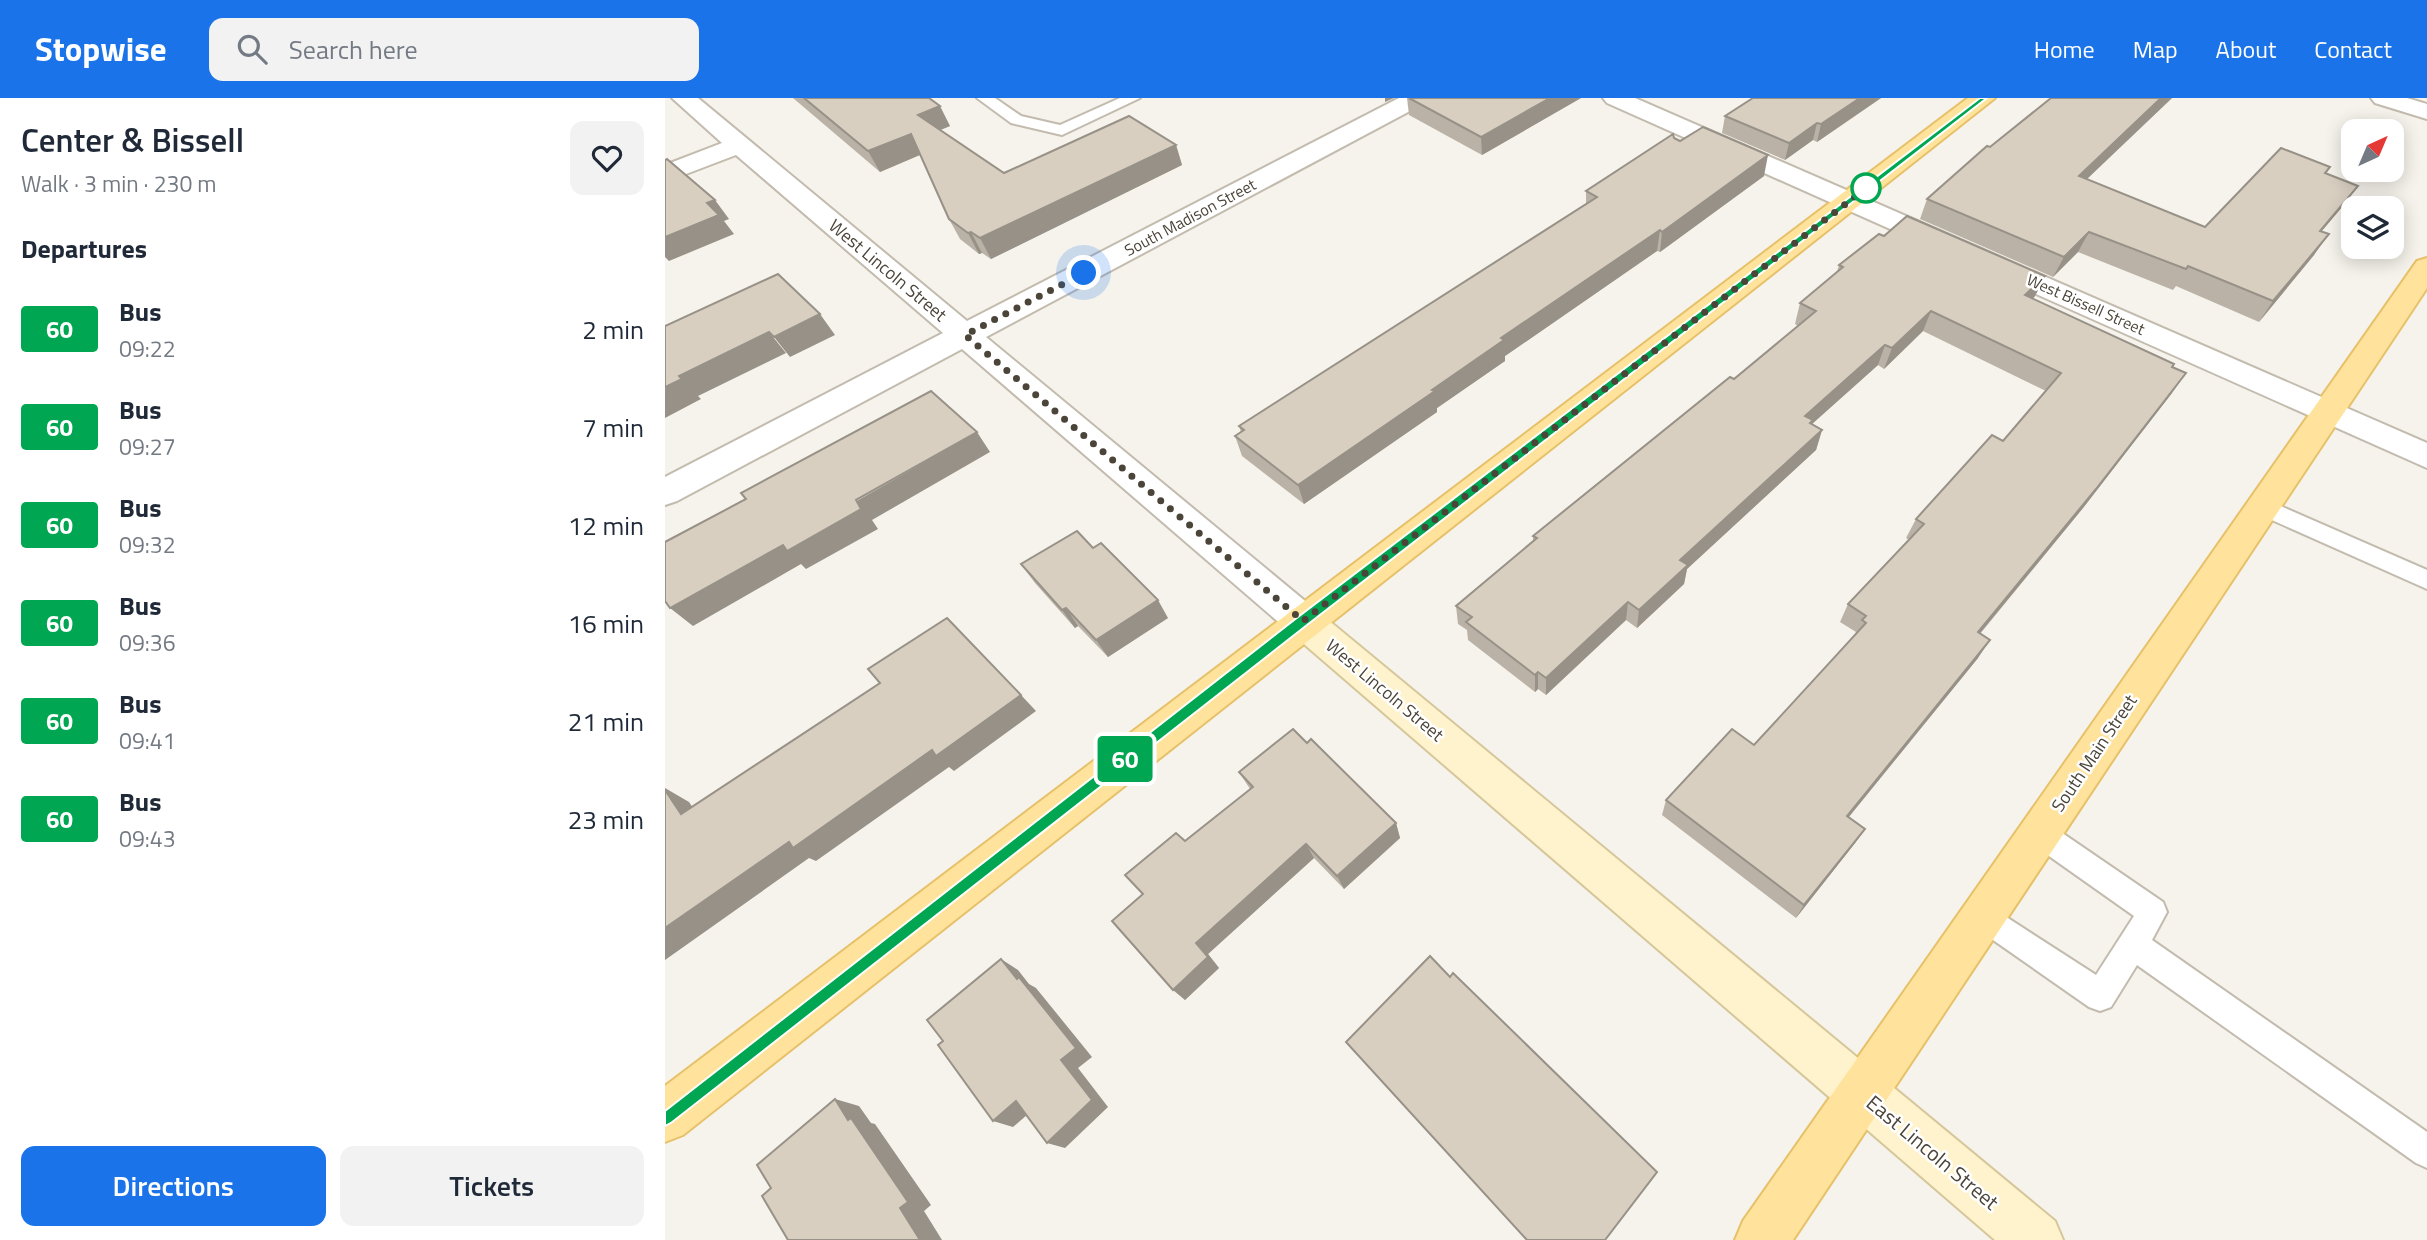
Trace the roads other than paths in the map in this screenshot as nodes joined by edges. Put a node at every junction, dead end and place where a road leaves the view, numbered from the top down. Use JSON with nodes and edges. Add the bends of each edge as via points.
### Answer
{"nodes":[{"id":1,"x":684,"y":98,"type":"edge"},
{"id":2,"x":985,"y":98,"type":"edge"},
{"id":3,"x":1132,"y":98,"type":"edge"},
{"id":4,"x":1417,"y":98,"type":"edge"},
{"id":5,"x":1615,"y":98,"type":"edge"},
{"id":6,"x":1983,"y":98,"type":"edge"},
{"id":7,"x":2383,"y":98,"type":"edge"},
{"id":8,"x":2427,"y":112,"type":"edge"},
{"id":9,"x":739,"y":145,"type":"junction"},
{"id":10,"x":665,"y":174,"type":"edge"},
{"id":11,"x":1850,"y":201,"type":"junction"},
{"id":12,"x":2427,"y":267,"type":"edge"},
{"id":13,"x":965,"y":335,"type":"junction"},
{"id":14,"x":2327,"y":410,"type":"junction"},
{"id":15,"x":2427,"y":456,"type":"edge"},
{"id":16,"x":665,"y":492,"type":"edge"},
{"id":17,"x":2262,"y":506,"type":"junction"},
{"id":18,"x":2427,"y":580,"type":"edge"},
{"id":19,"x":1303,"y":621,"type":"junction"},
{"id":20,"x":2039,"y":834,"type":"junction"},
{"id":21,"x":1983,"y":916,"type":"junction"},
{"id":22,"x":2132,"y":944,"type":"junction"},
{"id":23,"x":1862,"y":1092,"type":"junction"},
{"id":24,"x":665,"y":1117,"type":"edge"},
{"id":25,"x":2427,"y":1152,"type":"edge"},
{"id":26,"x":1762,"y":1240,"type":"edge"},
{"id":27,"x":2036,"y":1240,"type":"edge"}],
"edges":[{"from":1,"to":9,"type":"street","name":"West Lincoln Street"},
{"from":2,"to":3,"type":"lane","via":[[1016,121],[1062,130]]},
{"from":4,"to":13,"type":"street","name":"South Madison Street"},
{"from":5,"to":11,"type":"street","name":"West Bissell Street"},
{"from":6,"to":11,"type":"main road"},
{"from":7,"to":8,"type":"street"},
{"from":9,"to":10,"type":"street"},
{"from":9,"to":13,"type":"street","name":"West Lincoln Street"},
{"from":11,"to":14,"type":"street","name":"West Bissell Street"},
{"from":11,"to":19,"type":"main road"},
{"from":12,"to":14,"type":"main road","name":"South Main Street"},
{"from":13,"to":16,"type":"street","name":"South Madison Street"},
{"from":13,"to":19,"type":"street","name":"West Lincoln Street"},
{"from":14,"to":15,"type":"street","name":"West Bissell Street"},
{"from":14,"to":17,"type":"main road","name":"South Main Street"},
{"from":17,"to":18,"type":"lane"},
{"from":17,"to":20,"type":"main road","name":"South Main Street"},
{"from":19,"to":23,"type":"main road","name":"West Lincoln Street"},
{"from":19,"to":24,"type":"main road"},
{"from":20,"to":21,"type":"main road","name":"South Main Street"},
{"from":20,"to":22,"type":"lane","via":[[2153,912]]},
{"from":21,"to":22,"type":"lane","via":[[2100,996]]},
{"from":21,"to":23,"type":"main road","name":"South Main Street"},
{"from":22,"to":25,"type":"lane"},
{"from":23,"to":26,"type":"main road","name":"South Main Street"},
{"from":23,"to":27,"type":"main road","name":"East Lincoln Street"}]}
